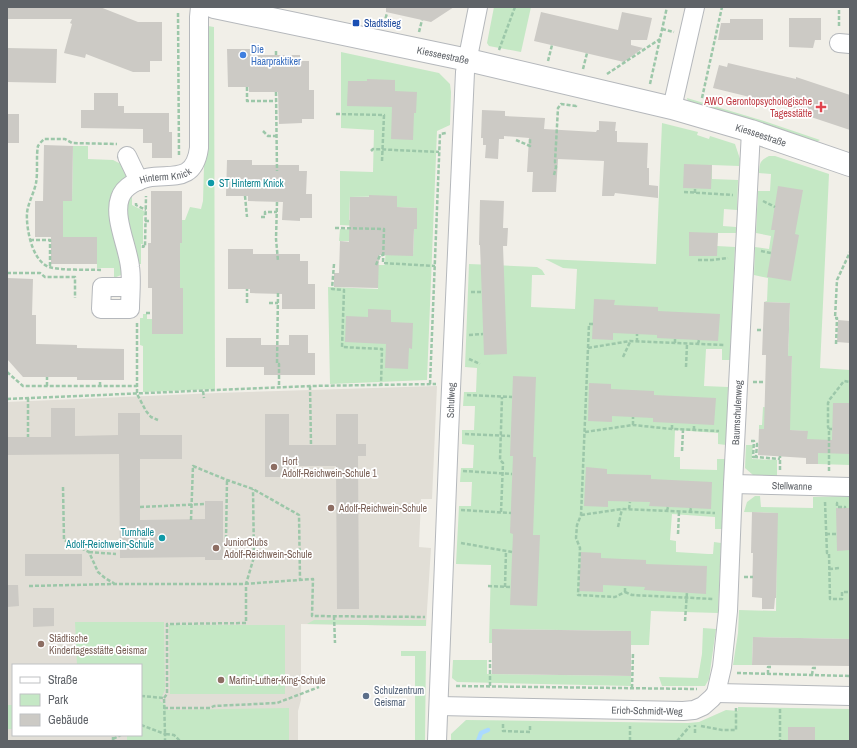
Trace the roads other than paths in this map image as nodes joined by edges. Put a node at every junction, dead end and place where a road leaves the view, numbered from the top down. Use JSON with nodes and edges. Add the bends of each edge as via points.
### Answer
{"nodes":[{"id":1,"x":200,"y":7,"type":"edge"},
{"id":2,"x":214,"y":7,"type":"edge"},
{"id":3,"x":478,"y":7,"type":"edge"},
{"id":4,"x":694,"y":7,"type":"edge"},
{"id":5,"x":468,"y":60,"type":"junction"},
{"id":6,"x":672,"y":108,"type":"junction"},
{"id":7,"x":751,"y":131,"type":"junction"},
{"id":8,"x":127,"y":156,"type":"road end"},
{"id":9,"x":850,"y":165,"type":"edge"},
{"id":10,"x":142,"y":179,"type":"junction"},
{"id":11,"x":130,"y":287,"type":"junction"},
{"id":12,"x":733,"y":484,"type":"junction"},
{"id":13,"x":850,"y":487,"type":"edge"},
{"id":14,"x":716,"y":693,"type":"junction"},
{"id":15,"x":850,"y":696,"type":"edge"},
{"id":16,"x":439,"y":706,"type":"junction"},
{"id":17,"x":437,"y":741,"type":"edge"}],
"edges":[{"from":1,"to":10,"type":"street","name":"Hinterm Knick","via":[[197,162],[189,171],[179,175]]},
{"from":2,"to":5,"type":"street","name":"Kiesseestraße"},
{"from":3,"to":5,"type":"street","name":"Schulweg"},
{"from":4,"to":6,"type":"street"},
{"from":5,"to":6,"type":"street","name":"Kiesseestraße"},
{"from":5,"to":16,"type":"street","name":"Schulweg","via":[[465,72],[463,129],[457,390],[445,541]]},
{"from":6,"to":7,"type":"street","name":"Kiesseestraße"},
{"from":7,"to":9,"type":"street","name":"Kiesseestraße"},
{"from":7,"to":12,"type":"street","name":"Baumschulenweg"},
{"from":8,"to":10,"type":"street"},
{"from":10,"to":11,"type":"street","name":"Hinterm Knick","via":[[127,188],[120,197],[119,215],[131,267]]},
{"from":11,"to":11,"type":"street","name":"Hinterm Knick","via":[[102,287],[101,308],[133,311]]},
{"from":12,"to":13,"type":"street","name":"Stellwanne"},
{"from":12,"to":14,"type":"street","name":"Baumschulenweg","via":[[729,600],[722,667]]},
{"from":14,"to":15,"type":"street"},
{"from":14,"to":16,"type":"street","name":"Erich-Schmidt-Weg","via":[[703,706],[683,711]]},
{"from":16,"to":17,"type":"street","name":"Schulweg"}]}
